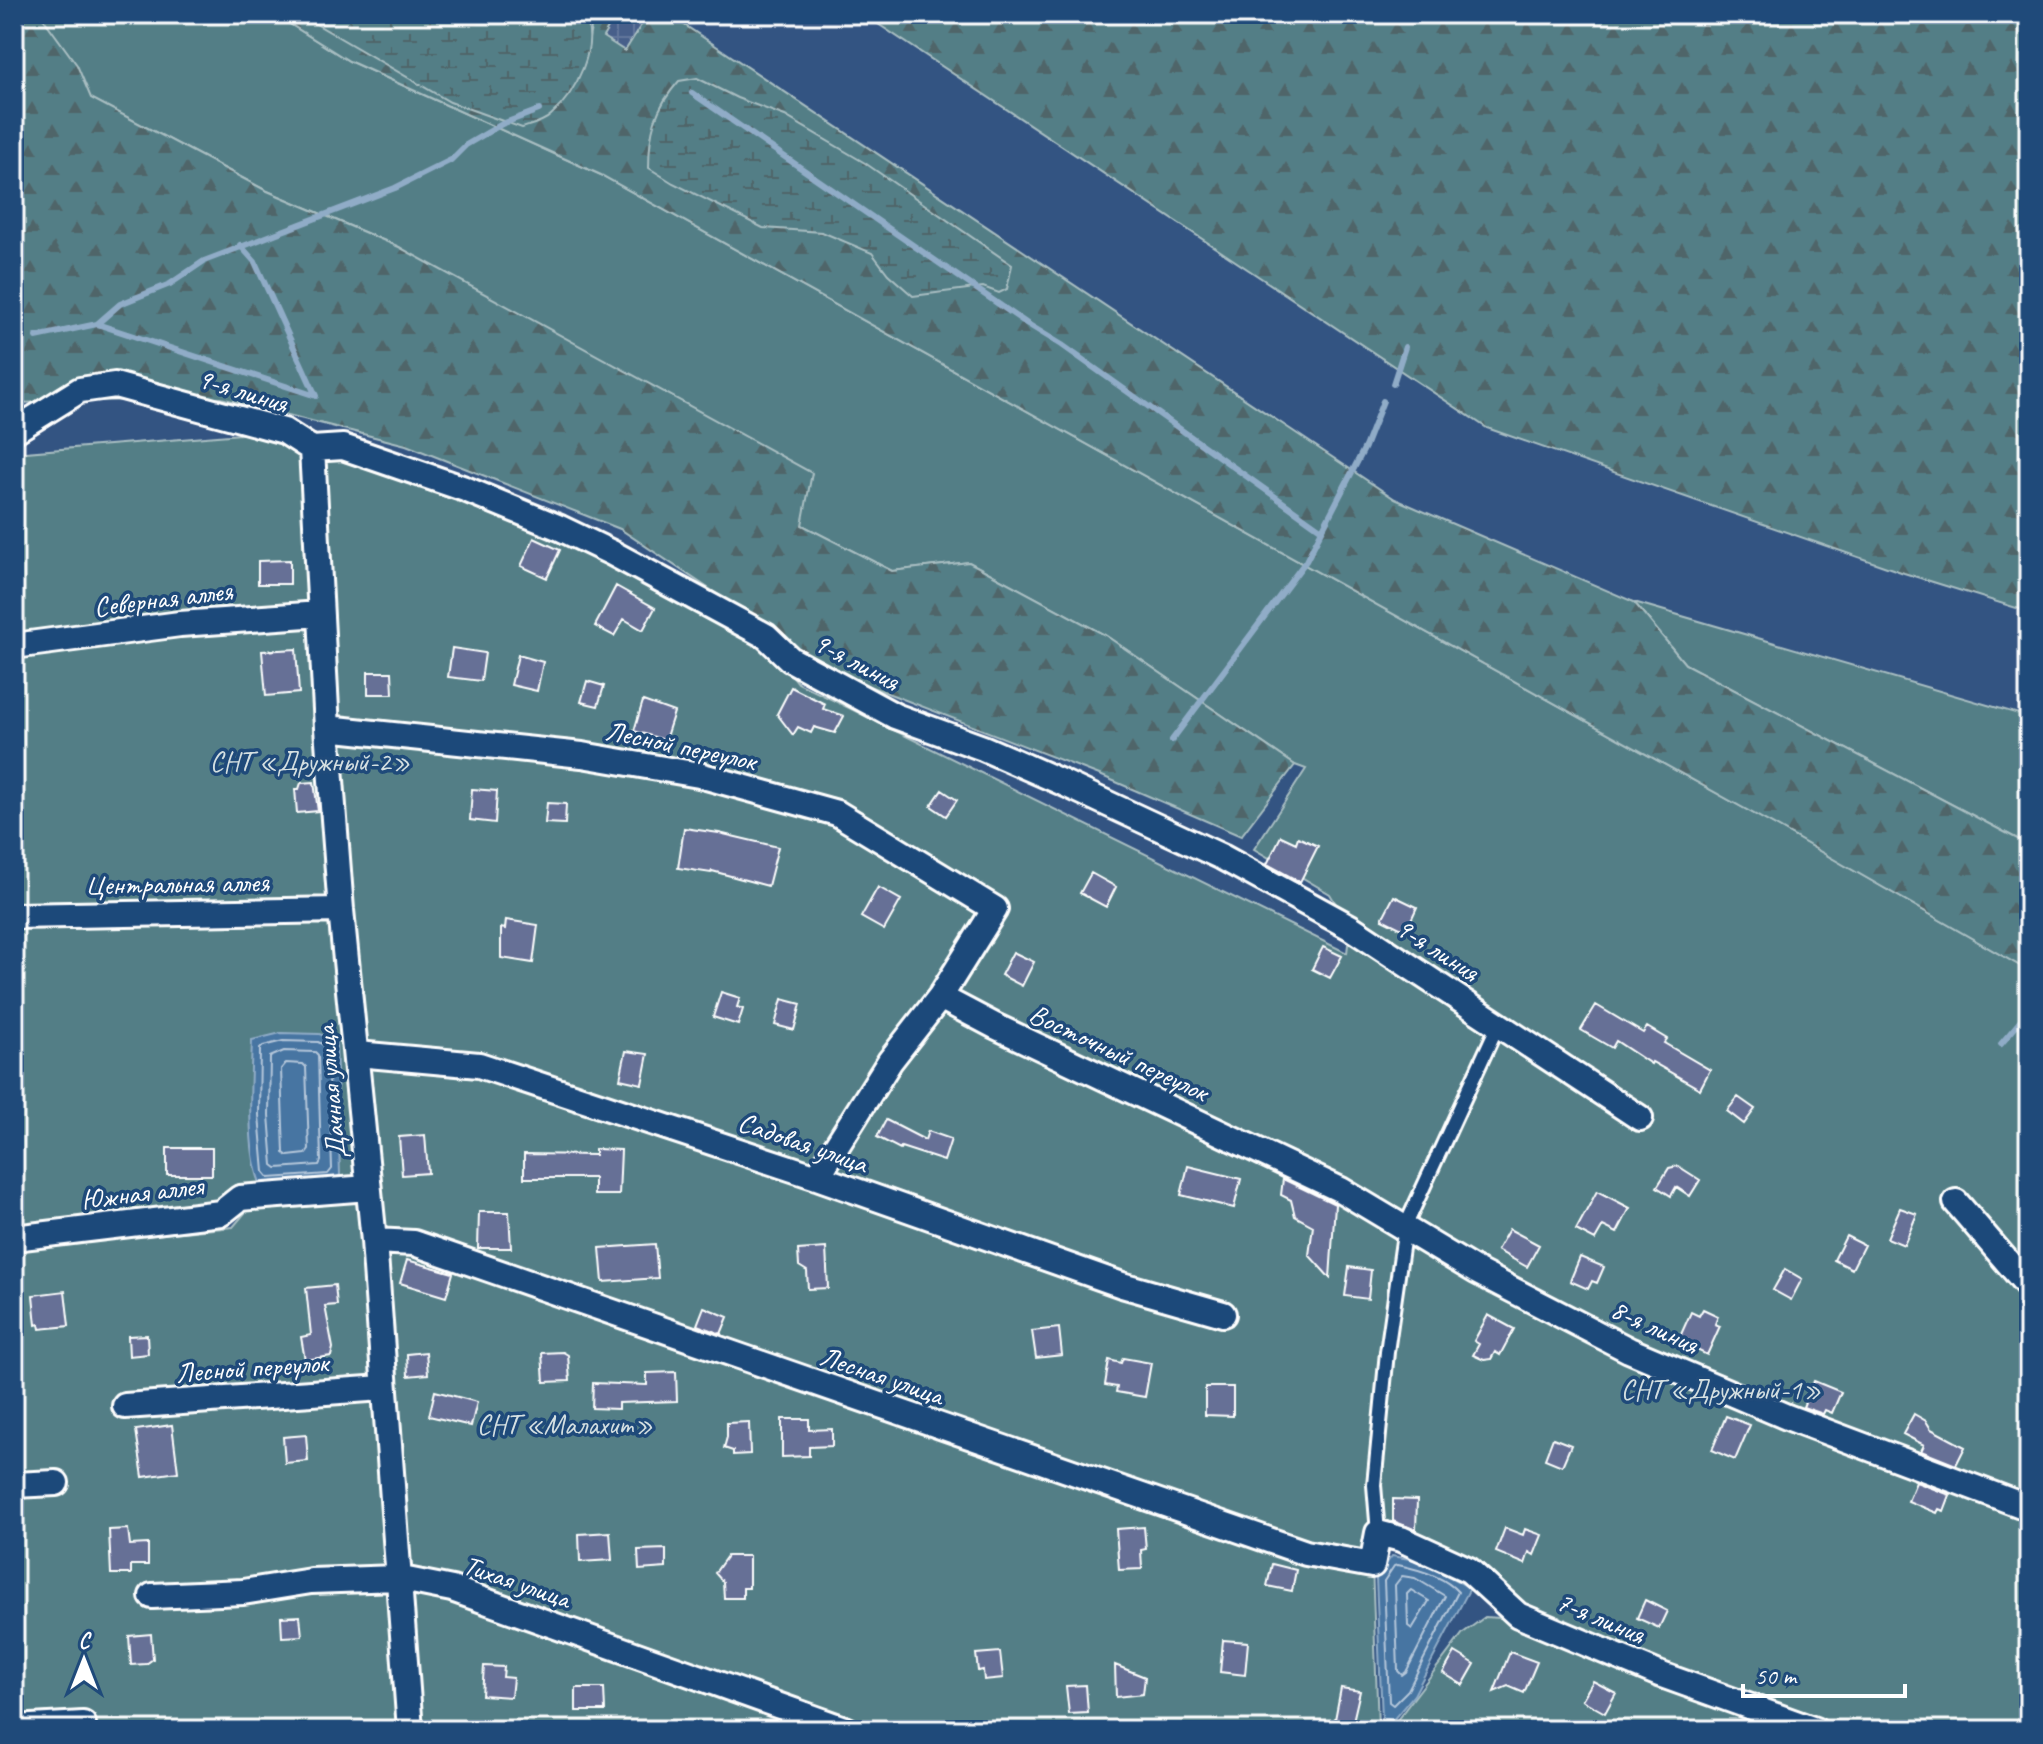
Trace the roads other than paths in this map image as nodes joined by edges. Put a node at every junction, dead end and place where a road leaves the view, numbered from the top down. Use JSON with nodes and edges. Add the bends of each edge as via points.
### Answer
{"nodes":[{"id":1,"x":14,"y":431,"type":"edge"},
{"id":2,"x":312,"y":449,"type":"junction"},
{"id":3,"x":320,"y":614,"type":"junction"},
{"id":4,"x":14,"y":646,"type":"edge"},
{"id":5,"x":327,"y":728,"type":"junction"},
{"id":6,"x":341,"y":910,"type":"junction"},
{"id":7,"x":14,"y":916,"type":"edge"},
{"id":8,"x":940,"y":997,"type":"junction"},
{"id":9,"x":1498,"y":1025,"type":"junction"},
{"id":10,"x":357,"y":1054,"type":"junction"},
{"id":11,"x":1640,"y":1118,"type":"dead end"},
{"id":12,"x":1274,"y":1159,"type":"joint"},
{"id":13,"x":817,"y":1177,"type":"junction"},
{"id":14,"x":368,"y":1188,"type":"junction"},
{"id":15,"x":1956,"y":1202,"type":"dead end"},
{"id":16,"x":1405,"y":1227,"type":"junction"},
{"id":17,"x":14,"y":1238,"type":"edge"},
{"id":18,"x":374,"y":1241,"type":"junction"},
{"id":19,"x":2029,"y":1287,"type":"edge"},
{"id":20,"x":1223,"y":1314,"type":"dead end"},
{"id":21,"x":383,"y":1388,"type":"junction"},
{"id":22,"x":125,"y":1406,"type":"dead end"},
{"id":23,"x":56,"y":1483,"type":"dead end"},
{"id":24,"x":14,"y":1485,"type":"edge"},
{"id":25,"x":2029,"y":1508,"type":"edge"},
{"id":26,"x":1378,"y":1533,"type":"junction"},
{"id":27,"x":397,"y":1578,"type":"junction"},
{"id":28,"x":152,"y":1596,"type":"dead end"},
{"id":29,"x":83,"y":1724,"type":"dead end"},
{"id":30,"x":14,"y":1728,"type":"edge"},
{"id":31,"x":410,"y":1730,"type":"edge"},
{"id":32,"x":847,"y":1730,"type":"edge"},
{"id":33,"x":1815,"y":1730,"type":"edge"}],
"edges":[{"from":1,"to":2,"type":"street","name":"9-я линия","via":[[80,390],[115,385],[284,431]]},
{"from":2,"to":3,"type":"street","name":"Дачная улица"},
{"from":2,"to":9,"type":"street","name":"9-я линия","via":[[343,447],[370,456],[465,489],[599,547],[766,636],[790,659],[895,716],[1009,759],[1235,864],[1350,927]]},
{"from":3,"to":4,"type":"street","name":"Северная аллея","via":[[180,624]]},
{"from":3,"to":5,"type":"street","name":"Дачная улица"},
{"from":5,"to":6,"type":"street","name":"Дачная улица"},
{"from":5,"to":8,"type":"street","name":"Лесной переулок","via":[[582,755],[699,775],[837,813],[995,909]]},
{"from":6,"to":7,"type":"street","name":"Центральная аллея"},
{"from":6,"to":10,"type":"street","name":"Дачная улица"},
{"from":8,"to":12,"type":"street","name":"Восточный переулок"},
{"from":8,"to":13,"type":"street","via":[[890,1061]]},
{"from":9,"to":11,"type":"street","name":"9-я линия"},
{"from":9,"to":16,"type":"lane"},
{"from":10,"to":13,"type":"street","name":"Садовая улица","via":[[479,1065]]},
{"from":10,"to":14,"type":"street","name":"Дачная улица"},
{"from":12,"to":16,"type":"street","name":"8-я линия"},
{"from":13,"to":20,"type":"street","name":"Садовая улица","via":[[1122,1285]]},
{"from":14,"to":17,"type":"street","name":"Южная аллея","via":[[240,1198],[221,1213]]},
{"from":14,"to":18,"type":"street","name":"Дачная улица"},
{"from":15,"to":19,"type":"street"},
{"from":16,"to":25,"type":"street","name":"8-я линия","via":[[1476,1271],[1629,1350],[1784,1416]]},
{"from":16,"to":26,"type":"lane","via":[[1374,1485]]},
{"from":18,"to":21,"type":"street","name":"Дачная улица"},
{"from":18,"to":26,"type":"street","name":"Лесная улица","via":[[414,1243],[1306,1553],[1372,1565]]},
{"from":21,"to":22,"type":"street","name":"Лесной переулок"},
{"from":21,"to":27,"type":"street","name":"Дачная улица"},
{"from":23,"to":24,"type":"street"},
{"from":26,"to":33,"type":"street","name":"7-я линия","via":[[1469,1570],[1518,1615],[1659,1674]]},
{"from":27,"to":28,"type":"street","name":"Тихая улица"},
{"from":27,"to":31,"type":"street","name":"Дачная улица"},
{"from":27,"to":32,"type":"street","name":"Тихая улица","via":[[452,1589]]},
{"from":29,"to":30,"type":"street"}]}
